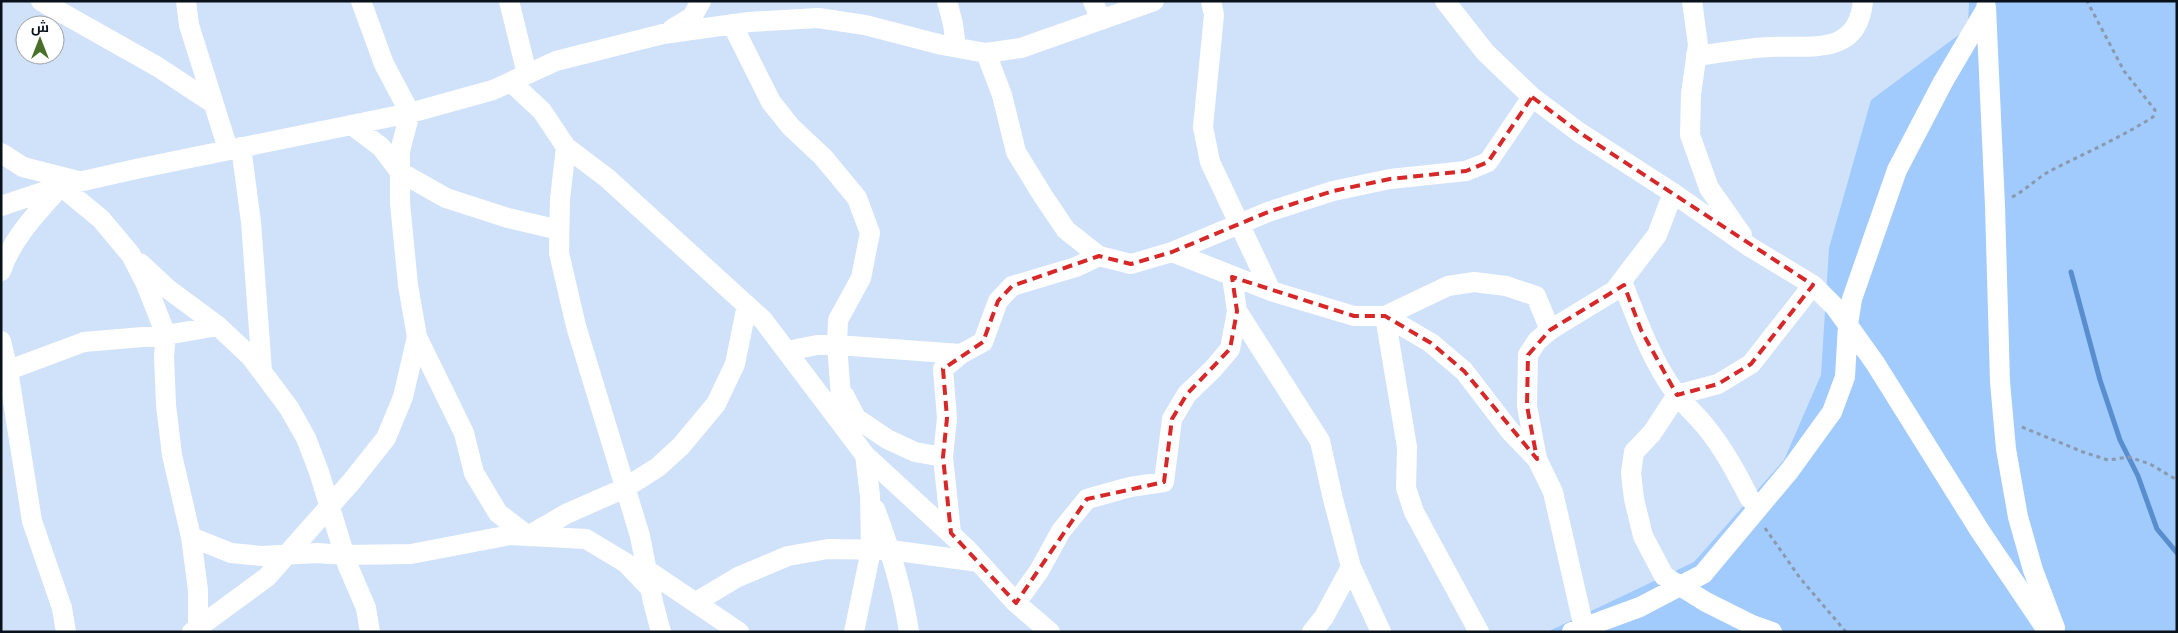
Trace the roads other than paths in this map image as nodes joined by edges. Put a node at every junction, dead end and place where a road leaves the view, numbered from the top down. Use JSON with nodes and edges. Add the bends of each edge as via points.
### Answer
{"nodes":[{"id":1,"x":41,"y":1,"type":"edge"},
{"id":2,"x":186,"y":1,"type":"edge"},
{"id":3,"x":509,"y":1,"type":"edge"},
{"id":4,"x":701,"y":1,"type":"edge"},
{"id":5,"x":947,"y":1,"type":"edge"},
{"id":6,"x":1093,"y":1,"type":"edge"},
{"id":7,"x":1154,"y":1,"type":"edge"},
{"id":8,"x":1211,"y":1,"type":"edge"},
{"id":9,"x":1445,"y":1,"type":"edge"},
{"id":10,"x":1692,"y":1,"type":"edge"},
{"id":11,"x":1863,"y":1,"type":"edge"},
{"id":12,"x":360,"y":2,"type":"edge"},
{"id":13,"x":1986,"y":5,"type":"edge"},
{"id":14,"x":1101,"y":20,"type":"junction"},
{"id":15,"x":732,"y":24,"type":"junction"},
{"id":16,"x":663,"y":34,"type":"junction"},
{"id":17,"x":956,"y":48,"type":"junction"},
{"id":18,"x":986,"y":53,"type":"junction"},
{"id":19,"x":1696,"y":56,"type":"junction"},
{"id":20,"x":519,"y":78,"type":"junction"},
{"id":21,"x":1532,"y":97,"type":"junction"},
{"id":22,"x":214,"y":104,"type":"junction"},
{"id":23,"x":410,"y":113,"type":"junction"},
{"id":24,"x":352,"y":125,"type":"junction"},
{"id":25,"x":566,"y":147,"type":"junction"},
{"id":26,"x":234,"y":148,"type":"junction"},
{"id":27,"x":1,"y":153,"type":"edge"},
{"id":28,"x":400,"y":172,"type":"junction"},
{"id":29,"x":70,"y":184,"type":"junction"},
{"id":30,"x":1673,"y":193,"type":"junction"},
{"id":31,"x":1,"y":206,"type":"edge"},
{"id":32,"x":1239,"y":225,"type":"junction"},
{"id":33,"x":560,"y":230,"type":"junction"},
{"id":34,"x":1750,"y":247,"type":"junction"},
{"id":35,"x":1172,"y":252,"type":"junction"},
{"id":36,"x":131,"y":254,"type":"junction"},
{"id":37,"x":1098,"y":256,"type":"junction"},
{"id":38,"x":1,"y":271,"type":"edge"},
{"id":39,"x":1232,"y":277,"type":"junction"},
{"id":40,"x":1622,"y":281,"type":"junction"},
{"id":41,"x":1812,"y":285,"type":"junction"},
{"id":42,"x":1271,"y":292,"type":"junction"},
{"id":43,"x":747,"y":305,"type":"junction"},
{"id":44,"x":1237,"y":311,"type":"junction"},
{"id":45,"x":1385,"y":316,"type":"junction"},
{"id":46,"x":1848,"y":325,"type":"junction"},
{"id":47,"x":218,"y":326,"type":"junction"},
{"id":48,"x":1550,"y":330,"type":"junction"},
{"id":49,"x":166,"y":336,"type":"junction"},
{"id":50,"x":417,"y":337,"type":"junction"},
{"id":51,"x":1,"y":341,"type":"edge"},
{"id":52,"x":837,"y":345,"type":"junction"},
{"id":53,"x":787,"y":351,"type":"junction"},
{"id":54,"x":961,"y":354,"type":"junction"},
{"id":55,"x":5,"y":371,"type":"edge"},
{"id":56,"x":262,"y":371,"type":"junction"},
{"id":57,"x":839,"y":386,"type":"junction"},
{"id":58,"x":1677,"y":395,"type":"junction"},
{"id":59,"x":843,"y":425,"type":"junction"},
{"id":60,"x":866,"y":454,"type":"junction"},
{"id":61,"x":943,"y":457,"type":"junction"},
{"id":62,"x":1537,"y":459,"type":"junction"},
{"id":63,"x":625,"y":488,"type":"junction"},
{"id":64,"x":1753,"y":505,"type":"junction"},
{"id":65,"x":330,"y":506,"type":"junction"},
{"id":66,"x":951,"y":533,"type":"junction"},
{"id":67,"x":528,"y":536,"type":"junction"},
{"id":68,"x":191,"y":537,"type":"junction"},
{"id":69,"x":880,"y":550,"type":"junction"},
{"id":70,"x":345,"y":555,"type":"junction"},
{"id":71,"x":286,"y":556,"type":"junction"},
{"id":72,"x":979,"y":562,"type":"junction"},
{"id":73,"x":1351,"y":567,"type":"junction"},
{"id":74,"x":648,"y":579,"type":"junction"},
{"id":75,"x":1680,"y":586,"type":"junction"},
{"id":76,"x":696,"y":602,"type":"junction"},
{"id":77,"x":1016,"y":603,"type":"junction"},
{"id":78,"x":195,"y":629,"type":"edge"},
{"id":79,"x":1578,"y":630,"type":"edge"},
{"id":80,"x":66,"y":632,"type":"edge"},
{"id":81,"x":370,"y":632,"type":"edge"},
{"id":82,"x":661,"y":632,"type":"edge"},
{"id":83,"x":739,"y":632,"type":"edge"},
{"id":84,"x":854,"y":632,"type":"edge"},
{"id":85,"x":909,"y":632,"type":"edge"},
{"id":86,"x":1050,"y":632,"type":"edge"},
{"id":87,"x":1312,"y":632,"type":"edge"},
{"id":88,"x":1381,"y":632,"type":"edge"},
{"id":89,"x":1479,"y":632,"type":"edge"},
{"id":90,"x":1772,"y":632,"type":"edge"},
{"id":91,"x":2048,"y":632,"type":"edge"},
{"id":92,"x":2057,"y":632,"type":"edge"}],
"edges":[{"from":1,"to":22,"type":"street","via":[[158,67]]},
{"from":2,"to":22,"type":"street","via":[[189,25]]},
{"from":3,"to":20,"type":"street"},
{"from":4,"to":16,"type":"street","via":[[692,18]]},
{"from":5,"to":17,"type":"street"},
{"from":6,"to":14,"type":"street"},
{"from":7,"to":14,"type":"street"},
{"from":8,"to":32,"type":"street","via":[[1214,14],[1203,127],[1210,162]]},
{"from":9,"to":21,"type":"street","via":[[1485,52]]},
{"from":10,"to":19,"type":"street","via":[[1698,45]]},
{"from":11,"to":19,"type":"street","via":[[1854,31],[1837,44],[1811,48],[1770,47]]},
{"from":12,"to":23,"type":"street","via":[[384,64]]},
{"from":13,"to":46,"type":"street","via":[[1897,170],[1852,298]]},
{"from":13,"to":92,"type":"street","via":[[2003,418],[2018,517],[2033,570]]},
{"from":14,"to":18,"type":"street","via":[[1021,48]]},
{"from":15,"to":16,"type":"street"},
{"from":15,"to":17,"type":"street","via":[[818,18],[865,24]]},
{"from":15,"to":52,"type":"street","via":[[771,102],[791,127],[823,156],[857,198],[870,233],[861,278],[838,320]]},
{"from":16,"to":20,"type":"street","via":[[556,61]]},
{"from":17,"to":18,"type":"street"},
{"from":18,"to":37,"type":"street","via":[[1002,95],[1016,152],[1066,230]]},
{"from":19,"to":34,"type":"street","via":[[1690,135],[1709,188]]},
{"from":20,"to":23,"type":"street","via":[[493,90]]},
{"from":20,"to":25,"type":"street"},
{"from":21,"to":30,"type":"street","via":[[1580,133]]},
{"from":21,"to":32,"type":"street","via":[[1488,162],[1466,171],[1390,179],[1333,190]]},
{"from":22,"to":26,"type":"street"},
{"from":23,"to":24,"type":"street"},
{"from":23,"to":28,"type":"street","via":[[400,151]]},
{"from":24,"to":26,"type":"street"},
{"from":24,"to":28,"type":"street","via":[[381,146]]},
{"from":25,"to":33,"type":"street"},
{"from":25,"to":43,"type":"street","via":[[607,178]]},
{"from":26,"to":29,"type":"street"},
{"from":26,"to":56,"type":"street","via":[[251,222]]},
{"from":27,"to":29,"type":"street","via":[[22,166]]},
{"from":28,"to":33,"type":"street","via":[[446,198]]},
{"from":28,"to":50,"type":"street","via":[[408,285]]},
{"from":29,"to":31,"type":"street"},
{"from":29,"to":36,"type":"street"},
{"from":29,"to":38,"type":"street","via":[[33,218],[7,254]]},
{"from":30,"to":34,"type":"street"},
{"from":30,"to":40,"type":"street","via":[[1657,234]]},
{"from":32,"to":35,"type":"street"},
{"from":32,"to":42,"type":"street"},
{"from":33,"to":63,"type":"street","via":[[559,253],[576,326]]},
{"from":34,"to":41,"type":"street"},
{"from":35,"to":37,"type":"street","via":[[1131,264]]},
{"from":35,"to":39,"type":"street"},
{"from":36,"to":47,"type":"street","via":[[168,289]]},
{"from":36,"to":49,"type":"street"},
{"from":37,"to":54,"type":"street","via":[[1076,267],[1012,286],[998,301],[983,342]]},
{"from":39,"to":42,"type":"street"},
{"from":39,"to":44,"type":"street"},
{"from":40,"to":48,"type":"street","via":[[1614,292]]},
{"from":40,"to":58,"type":"street","via":[[1640,330]]},
{"from":41,"to":46,"type":"street"},
{"from":41,"to":58,"type":"street","via":[[1751,364],[1718,384]]},
{"from":42,"to":45,"type":"street","via":[[1354,316]]},
{"from":43,"to":53,"type":"street","via":[[764,320]]},
{"from":43,"to":63,"type":"street","via":[[735,364],[716,404],[681,446],[658,467]]},
{"from":44,"to":73,"type":"street","via":[[1320,441]]},
{"from":44,"to":77,"type":"street","via":[[1230,349],[1187,394],[1172,419],[1164,482],[1087,498],[1061,531],[1039,571]]},
{"from":45,"to":48,"type":"street","via":[[1448,286],[1474,282],[1506,286],[1536,296]]},
{"from":45,"to":62,"type":"street","via":[[1431,343],[1464,371]]},
{"from":45,"to":89,"type":"street","via":[[1407,447],[1406,488],[1414,512]]},
{"from":46,"to":64,"type":"street","via":[[1844,377],[1832,412],[1790,470]]},
{"from":46,"to":91,"type":"street"},
{"from":47,"to":49,"type":"street"},
{"from":47,"to":56,"type":"street","via":[[251,356]]},
{"from":48,"to":62,"type":"street","via":[[1528,355],[1527,406]]},
{"from":49,"to":55,"type":"street","via":[[84,342]]},
{"from":49,"to":68,"type":"street","via":[[164,356],[172,455]]},
{"from":50,"to":65,"type":"street","via":[[403,396],[386,438]]},
{"from":50,"to":67,"type":"street","via":[[464,433],[474,473],[498,513]]},
{"from":51,"to":55,"type":"street"},
{"from":52,"to":53,"type":"street"},
{"from":52,"to":54,"type":"street"},
{"from":52,"to":57,"type":"street"},
{"from":53,"to":59,"type":"street"},
{"from":54,"to":61,"type":"street","via":[[943,369],[947,418]]},
{"from":55,"to":80,"type":"street","via":[[32,521],[62,608]]},
{"from":56,"to":65,"type":"street","via":[[306,438]]},
{"from":57,"to":59,"type":"street"},
{"from":57,"to":61,"type":"street","via":[[856,418],[887,439],[915,452]]},
{"from":58,"to":64,"type":"street","via":[[1712,435]]},
{"from":58,"to":75,"type":"street","via":[[1652,433],[1634,452],[1631,473],[1643,536],[1664,576]]},
{"from":59,"to":60,"type":"street"},
{"from":60,"to":66,"type":"street"},
{"from":60,"to":69,"type":"street"},
{"from":61,"to":66,"type":"street"},
{"from":62,"to":79,"type":"street","via":[[1553,492]]},
{"from":63,"to":67,"type":"street","via":[[566,514]]},
{"from":63,"to":74,"type":"street","via":[[640,536]]},
{"from":64,"to":75,"type":"street","via":[[1703,574]]},
{"from":65,"to":70,"type":"street"},
{"from":65,"to":71,"type":"street"},
{"from":66,"to":72,"type":"street"},
{"from":67,"to":70,"type":"street","via":[[510,535],[411,554]]},
{"from":67,"to":74,"type":"street","via":[[586,538]]},
{"from":68,"to":71,"type":"street","via":[[231,552]]},
{"from":68,"to":78,"type":"street","via":[[198,590]]},
{"from":69,"to":72,"type":"street"},
{"from":69,"to":76,"type":"street","via":[[828,549],[788,556],[738,577]]},
{"from":69,"to":84,"type":"street"},
{"from":69,"to":85,"type":"street","via":[[905,606]]},
{"from":70,"to":71,"type":"street"},
{"from":70,"to":81,"type":"street","via":[[366,608]]},
{"from":71,"to":78,"type":"street","via":[[267,577]]},
{"from":72,"to":77,"type":"street"},
{"from":73,"to":87,"type":"street","via":[[1324,617]]},
{"from":73,"to":88,"type":"street"},
{"from":74,"to":76,"type":"street"},
{"from":74,"to":82,"type":"street"},
{"from":75,"to":79,"type":"street","via":[[1640,607]]},
{"from":75,"to":90,"type":"street","via":[[1752,625]]},
{"from":76,"to":83,"type":"street"},
{"from":77,"to":86,"type":"street"}]}
